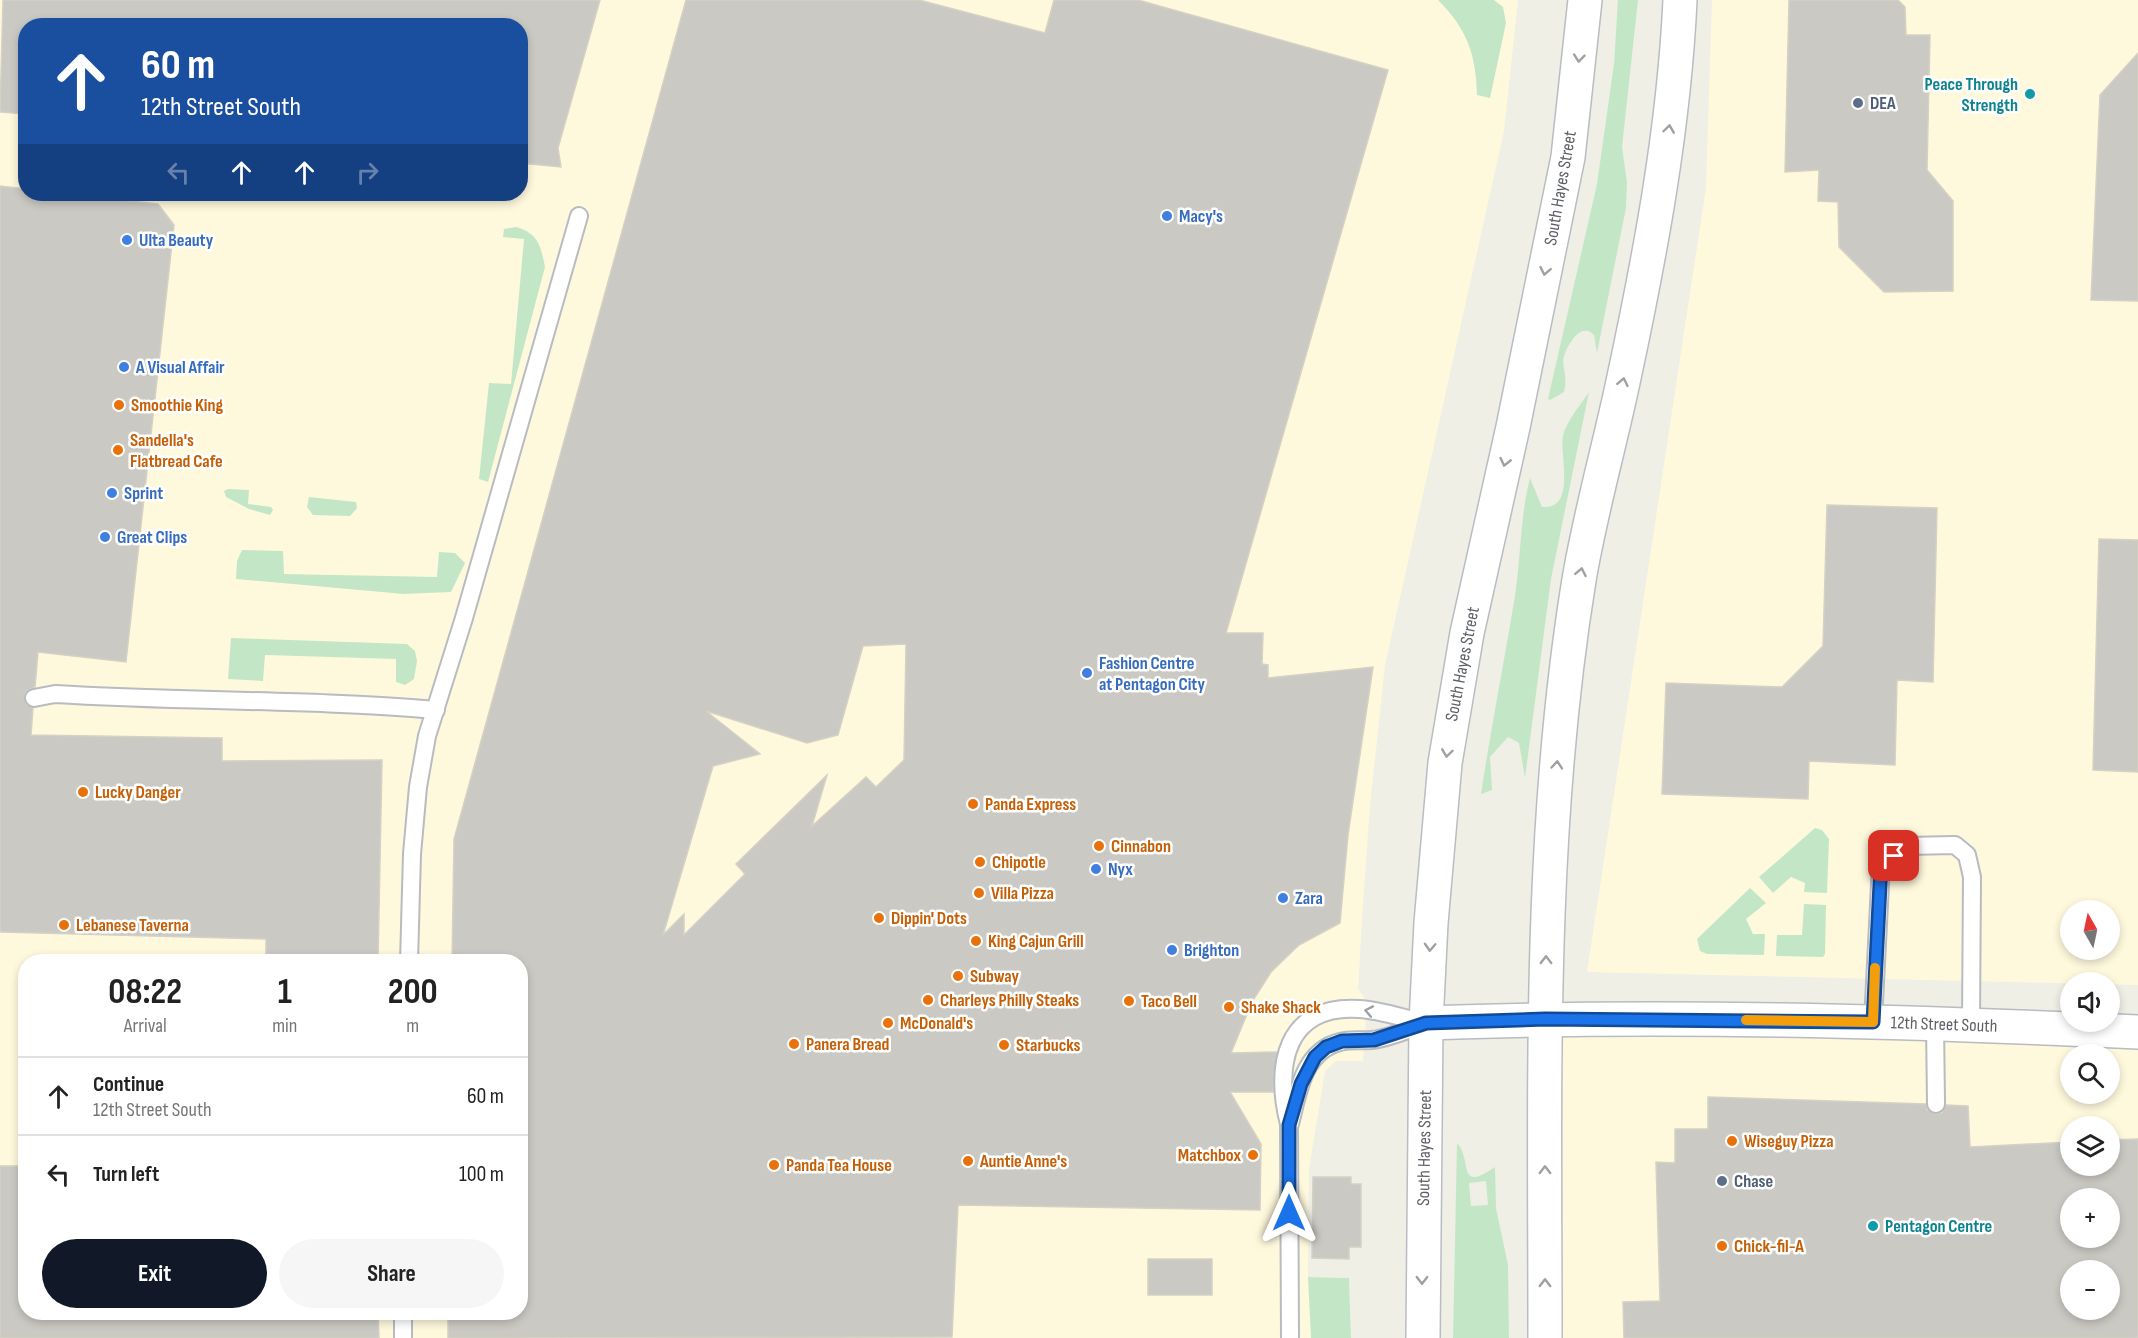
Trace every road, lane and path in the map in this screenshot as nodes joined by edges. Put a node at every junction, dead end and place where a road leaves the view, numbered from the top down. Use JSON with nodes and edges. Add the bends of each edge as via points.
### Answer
{"nodes":[{"id":1,"x":1585,"y":0,"type":"edge"},
{"id":2,"x":1680,"y":0,"type":"edge"},
{"id":3,"x":579,"y":216,"type":"dead end"},
{"id":4,"x":34,"y":698,"type":"dead end"},
{"id":5,"x":436,"y":710,"type":"junction"},
{"id":6,"x":409,"y":954,"type":"edge"},
{"id":7,"x":1545,"y":1019,"type":"junction"},
{"id":8,"x":1873,"y":1022,"type":"junction"},
{"id":9,"x":1935,"y":1022,"type":"junction"},
{"id":10,"x":1426,"y":1023,"type":"junction"},
{"id":11,"x":1971,"y":1024,"type":"junction"},
{"id":12,"x":2138,"y":1032,"type":"edge"},
{"id":13,"x":1936,"y":1104,"type":"dead end"},
{"id":14,"x":1289,"y":1125,"type":"junction"},
{"id":15,"x":403,"y":1320,"type":"edge"},
{"id":16,"x":403,"y":1338,"type":"edge"},
{"id":17,"x":1290,"y":1338,"type":"edge"},
{"id":18,"x":1423,"y":1338,"type":"edge"},
{"id":19,"x":1545,"y":1338,"type":"edge"}],
"edges":[{"from":1,"to":10,"type":"main road","name":"South Hayes Street","one_way":true,"via":[[1568,157],[1450,727],[1436,856]]},
{"from":7,"to":2,"type":"main road","one_way":true,"via":[[1547,906],[1565,688],[1580,578],[1660,186],[1676,73]]},
{"from":3,"to":5,"type":"lane"},
{"from":4,"to":5,"type":"lane","via":[[55,694]]},
{"from":5,"to":6,"type":"lane","via":[[418,787]]},
{"from":7,"to":8,"type":"main road","name":"12th Street South"},
{"from":7,"to":10,"type":"main road","name":"12th Street South"},
{"from":19,"to":7,"type":"main road","one_way":true},
{"from":8,"to":9,"type":"main road","name":"12th Street South"},
{"from":8,"to":11,"type":"lane","via":[[1881,865],[1907,846],[1955,845],[1966,855],[1972,877]]},
{"from":9,"to":11,"type":"main road","name":"12th Street South"},
{"from":9,"to":13,"type":"lane"},
{"from":10,"to":14,"type":"lane","via":[[1374,1040],[1342,1041],[1326,1047],[1305,1072]]},
{"from":10,"to":14,"type":"lane","one_way":true,"via":[[1359,1009],[1325,1014],[1303,1024],[1293,1039],[1283,1072],[1282,1097]]},
{"from":10,"to":18,"type":"main road","name":"South Hayes Street","one_way":true},
{"from":11,"to":12,"type":"main road","name":"12th Street South"},
{"from":14,"to":17,"type":"lane"},
{"from":15,"to":16,"type":"lane"}]}
